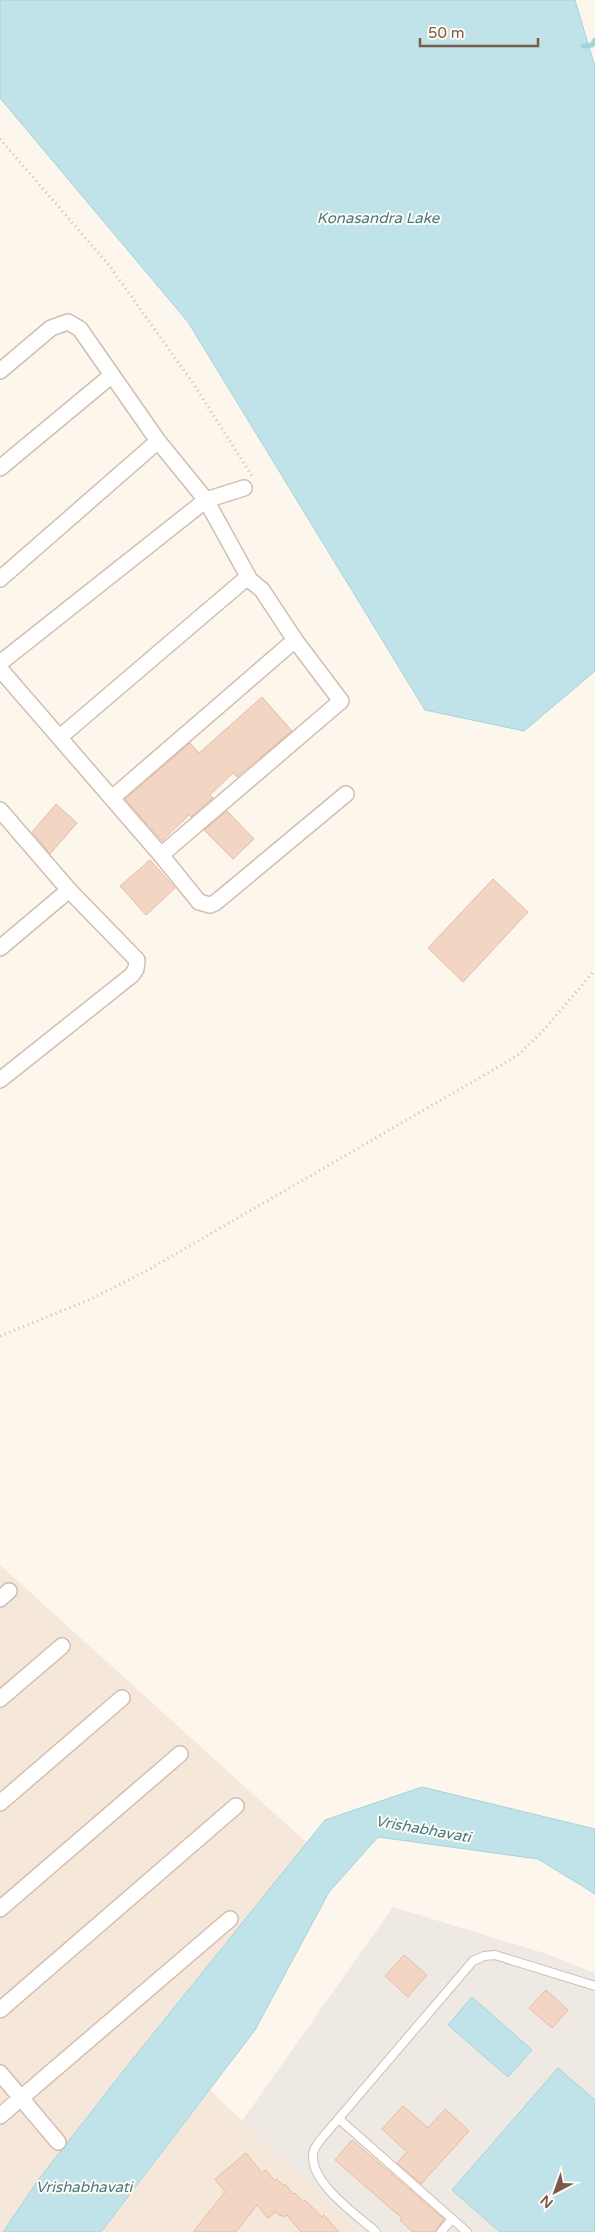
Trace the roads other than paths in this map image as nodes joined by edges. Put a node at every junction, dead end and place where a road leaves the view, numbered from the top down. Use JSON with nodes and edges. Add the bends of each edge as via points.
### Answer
{"nodes":[{"id":1,"x":0,"y":372,"type":"edge"},
{"id":2,"x":112,"y":375,"type":"junction"},
{"id":3,"x":158,"y":441,"type":"junction"},
{"id":4,"x":0,"y":468,"type":"edge"},
{"id":5,"x":244,"y":488,"type":"road end"},
{"id":6,"x":206,"y":500,"type":"junction"},
{"id":7,"x":0,"y":579,"type":"edge"},
{"id":8,"x":250,"y":580,"type":"junction"},
{"id":9,"x":295,"y":640,"type":"junction"},
{"id":10,"x":0,"y":662,"type":"edge"},
{"id":11,"x":0,"y":669,"type":"edge"},
{"id":12,"x":60,"y":737,"type":"junction"},
{"id":13,"x":346,"y":794,"type":"dead end"},
{"id":14,"x":112,"y":798,"type":"junction"},
{"id":15,"x":2,"y":816,"type":"edge"},
{"id":16,"x":161,"y":854,"type":"junction"},
{"id":17,"x":69,"y":890,"type":"junction"},
{"id":18,"x":0,"y":948,"type":"edge"},
{"id":19,"x":0,"y":1080,"type":"edge"},
{"id":20,"x":62,"y":1646,"type":"dead end"},
{"id":21,"x":122,"y":1698,"type":"dead end"},
{"id":22,"x":0,"y":1699,"type":"edge"},
{"id":23,"x":180,"y":1754,"type":"dead end"},
{"id":24,"x":0,"y":1803,"type":"edge"},
{"id":25,"x":236,"y":1806,"type":"dead end"},
{"id":26,"x":0,"y":1909,"type":"edge"},
{"id":27,"x":230,"y":1919,"type":"dead end"},
{"id":28,"x":595,"y":1986,"type":"edge"},
{"id":29,"x":0,"y":2010,"type":"edge"},
{"id":30,"x":0,"y":2073,"type":"edge"},
{"id":31,"x":21,"y":2098,"type":"junction"},
{"id":32,"x":0,"y":2116,"type":"edge"},
{"id":33,"x":339,"y":2119,"type":"junction"},
{"id":34,"x":58,"y":2142,"type":"dead end"},
{"id":35,"x":452,"y":2219,"type":"junction"},
{"id":36,"x":376,"y":2232,"type":"edge"},
{"id":37,"x":441,"y":2232,"type":"edge"},
{"id":38,"x":467,"y":2232,"type":"edge"}],
"edges":[{"from":1,"to":2,"type":"street","via":[[51,328],[68,322],[80,329]]},
{"from":2,"to":3,"type":"street"},
{"from":2,"to":4,"type":"street"},
{"from":3,"to":6,"type":"street"},
{"from":3,"to":7,"type":"street"},
{"from":5,"to":6,"type":"street"},
{"from":6,"to":8,"type":"street"},
{"from":6,"to":10,"type":"street"},
{"from":8,"to":9,"type":"street","via":[[262,590]]},
{"from":8,"to":12,"type":"street","via":[[243,581]]},
{"from":9,"to":14,"type":"street"},
{"from":9,"to":16,"type":"street","via":[[341,701]]},
{"from":11,"to":12,"type":"street"},
{"from":12,"to":14,"type":"street"},
{"from":13,"to":16,"type":"street","via":[[210,905],[199,902]]},
{"from":14,"to":16,"type":"street"},
{"from":15,"to":17,"type":"street"},
{"from":17,"to":18,"type":"street"},
{"from":17,"to":19,"type":"street","via":[[137,960],[136,969]]},
{"from":20,"to":22,"type":"street"},
{"from":21,"to":24,"type":"street"},
{"from":23,"to":26,"type":"street"},
{"from":25,"to":29,"type":"street"},
{"from":27,"to":31,"type":"street"},
{"from":28,"to":33,"type":"lane","via":[[495,1955],[473,1961]]},
{"from":30,"to":31,"type":"street"},
{"from":31,"to":32,"type":"street"},
{"from":31,"to":34,"type":"street"},
{"from":33,"to":35,"type":"lane"},
{"from":33,"to":36,"type":"lane","via":[[316,2146],[314,2164],[324,2185]]},
{"from":35,"to":37,"type":"lane"},
{"from":35,"to":38,"type":"lane"}]}
